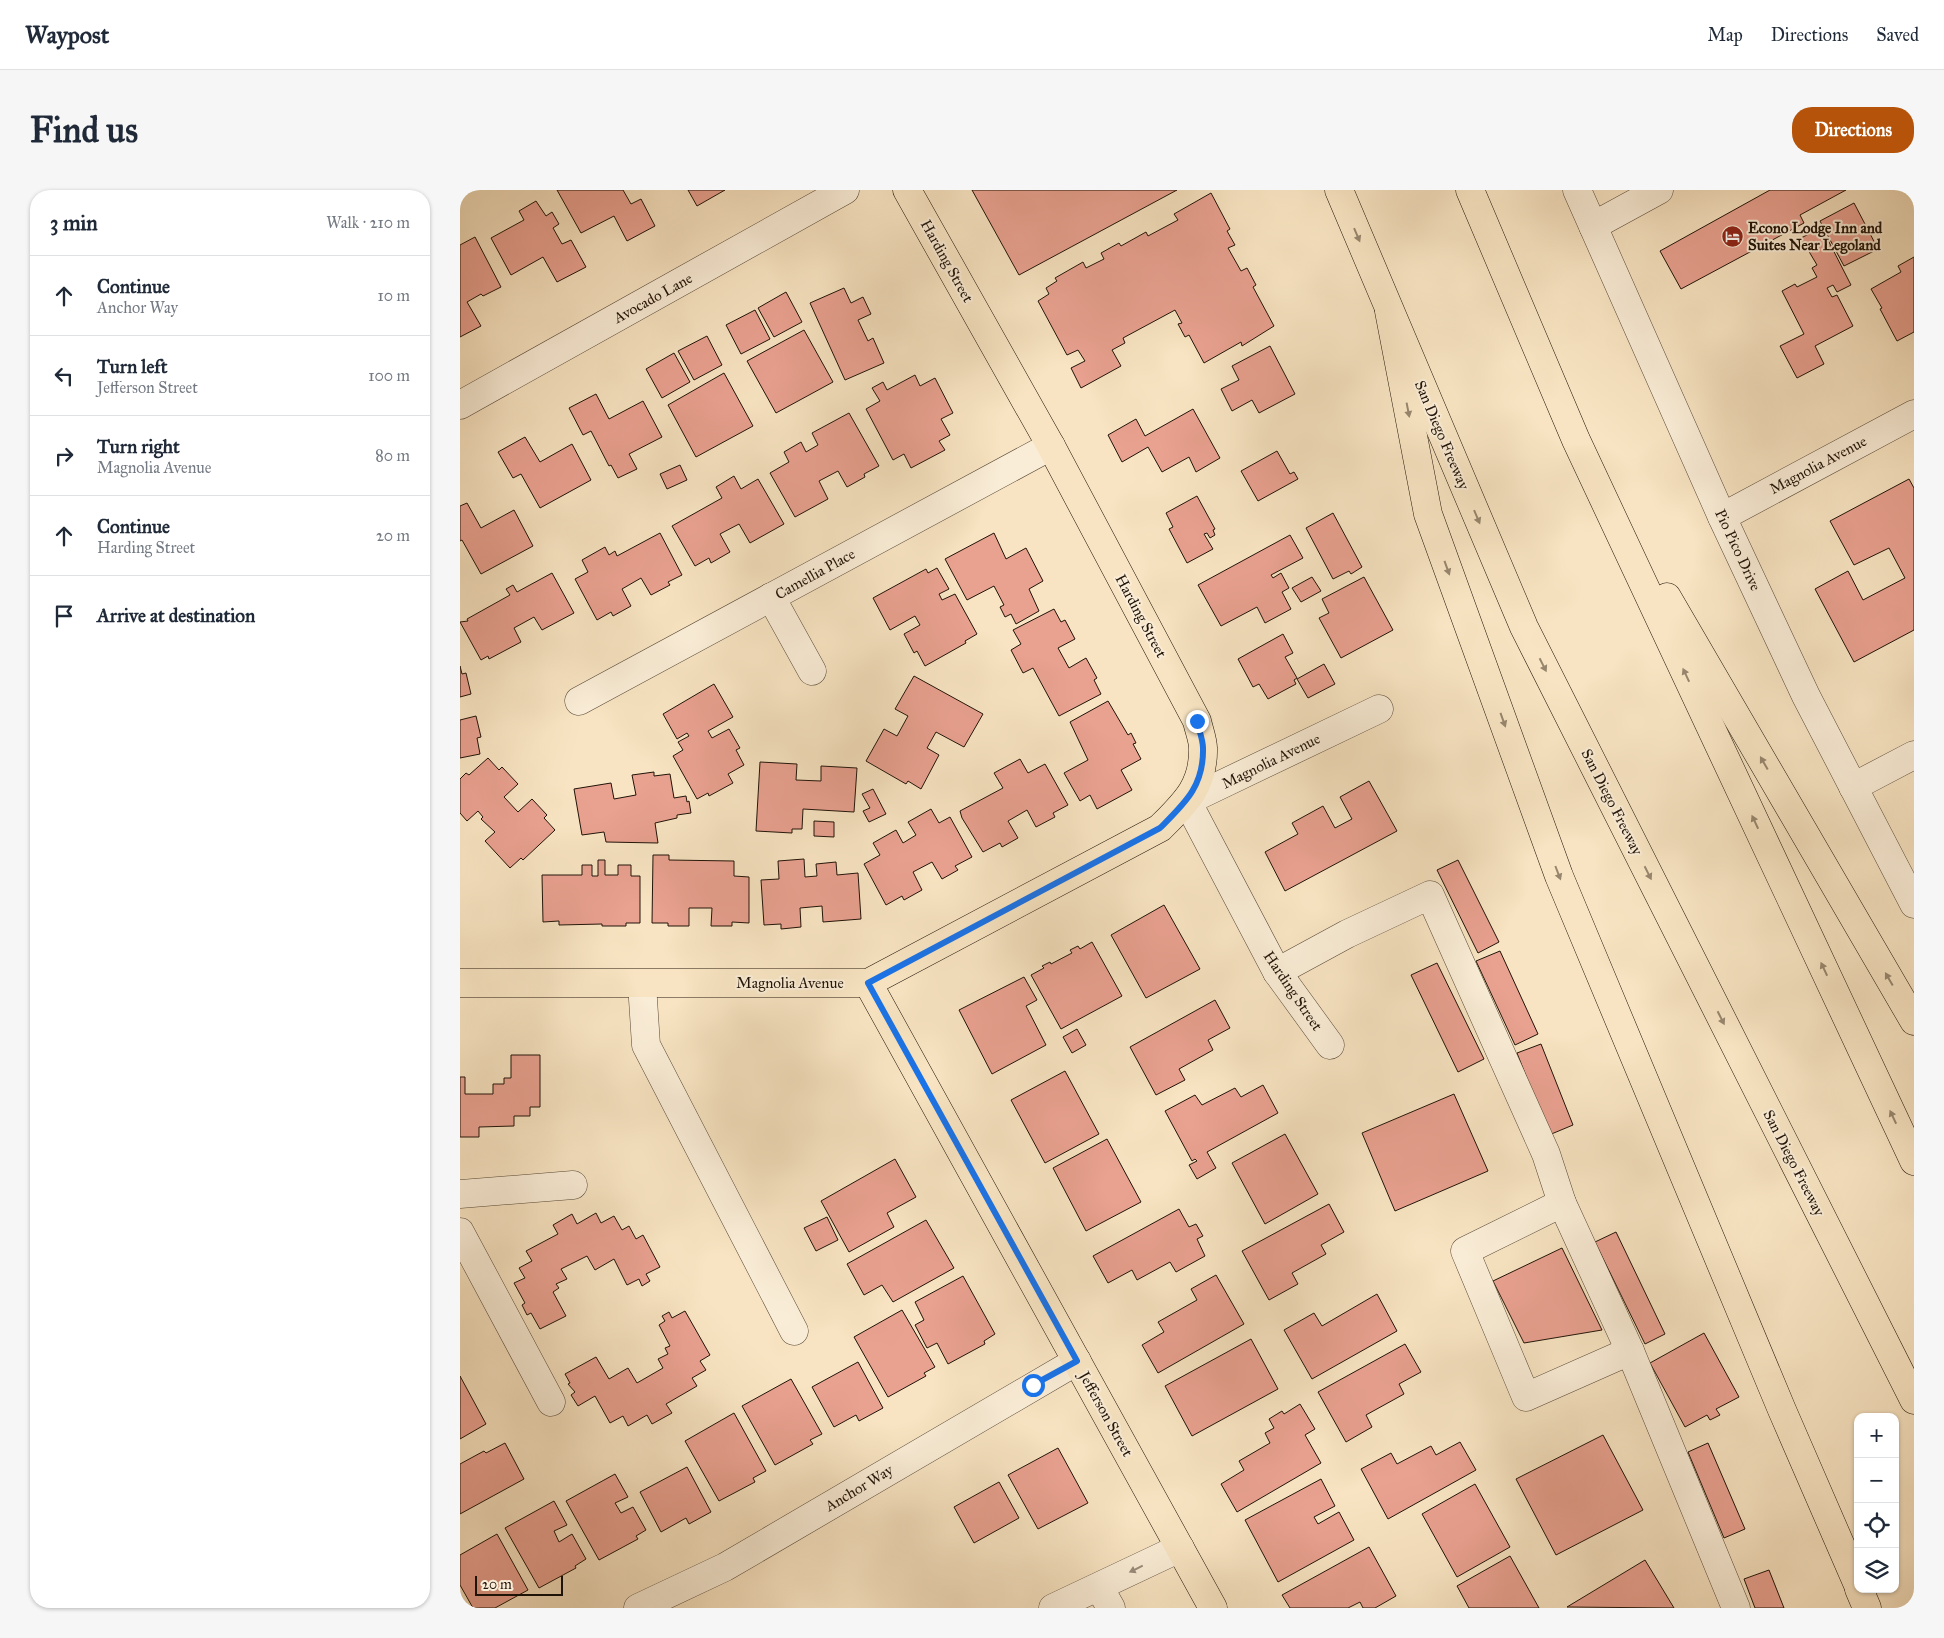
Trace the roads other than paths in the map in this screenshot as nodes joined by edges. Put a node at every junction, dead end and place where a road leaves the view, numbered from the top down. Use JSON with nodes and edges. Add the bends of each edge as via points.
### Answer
{"nodes":[{"id":1,"x":845,"y":190,"type":"edge"},
{"id":2,"x":907,"y":190,"type":"edge"},
{"id":3,"x":1338,"y":190,"type":"edge"},
{"id":4,"x":1470,"y":190,"type":"edge"},
{"id":5,"x":1577,"y":190,"type":"edge"},
{"id":6,"x":1659,"y":190,"type":"edge"},
{"id":7,"x":1593,"y":226,"type":"junction"},
{"id":8,"x":1389,"y":311,"type":"junction"},
{"id":9,"x":460,"y":405,"type":"edge"},
{"id":10,"x":1914,"y":414,"type":"edge"},
{"id":11,"x":1576,"y":440,"type":"junction"},
{"id":12,"x":1051,"y":446,"type":"junction"},
{"id":13,"x":1722,"y":516,"type":"junction"},
{"id":14,"x":771,"y":597,"type":"junction"},
{"id":15,"x":812,"y":671,"type":"dead end"},
{"id":16,"x":579,"y":701,"type":"dead end"},
{"id":17,"x":1379,"y":709,"type":"dead end"},
{"id":18,"x":1914,"y":755,"type":"edge"},
{"id":19,"x":1853,"y":787,"type":"junction"},
{"id":20,"x":1187,"y":801,"type":"junction"},
{"id":21,"x":1914,"y":904,"type":"edge"},
{"id":22,"x":1277,"y":972,"type":"junction"},
{"id":23,"x":460,"y":983,"type":"edge"},
{"id":24,"x":868,"y":983,"type":"junction"},
{"id":25,"x":642,"y":984,"type":"junction"},
{"id":26,"x":1914,"y":1021,"type":"edge"},
{"id":27,"x":1330,"y":1046,"type":"dead end"},
{"id":28,"x":1914,"y":1161,"type":"edge"},
{"id":29,"x":573,"y":1185,"type":"dead end"},
{"id":30,"x":460,"y":1194,"type":"edge"},
{"id":31,"x":1562,"y":1203,"type":"junction"},
{"id":32,"x":460,"y":1232,"type":"edge"},
{"id":33,"x":794,"y":1330,"type":"dead end"},
{"id":34,"x":1630,"y":1351,"type":"junction"},
{"id":35,"x":1077,"y":1361,"type":"junction"},
{"id":36,"x":1914,"y":1400,"type":"edge"},
{"id":37,"x":551,"y":1402,"type":"dead end"},
{"id":38,"x":1180,"y":1548,"type":"junction"},
{"id":39,"x":1854,"y":1576,"type":"edge"},
{"id":40,"x":1861,"y":1593,"type":"edge"},
{"id":41,"x":1105,"y":1597,"type":"edge"},
{"id":42,"x":638,"y":1608,"type":"edge"},
{"id":43,"x":1053,"y":1608,"type":"edge"},
{"id":44,"x":1213,"y":1608,"type":"edge"},
{"id":45,"x":1736,"y":1608,"type":"edge"},
{"id":46,"x":1867,"y":1608,"type":"edge"}],
"edges":[{"from":1,"to":9,"type":"street","name":"Avocado Lane"},
{"from":2,"to":12,"type":"main road","name":"Harding Street"},
{"from":3,"to":8,"type":"main road","name":"San Diego Freeway","one_way":true},
{"from":4,"to":11,"type":"main road"},
{"from":5,"to":7,"type":"street","name":"Pio Pico Drive"},
{"from":6,"to":7,"type":"street"},
{"from":7,"to":13,"type":"street","name":"Pio Pico Drive"},
{"from":8,"to":36,"type":"main road","name":"San Diego Freeway","one_way":true,"via":[[1524,627]]},
{"from":8,"to":39,"type":"main road","one_way":true,"via":[[1428,514],[1559,876]]},
{"from":10,"to":13,"type":"street","name":"Magnolia Avenue"},
{"from":26,"to":11,"type":"main road","one_way":true},
{"from":28,"to":11,"type":"main road","one_way":true},
{"from":12,"to":14,"type":"street","name":"Camellia Place"},
{"from":12,"to":20,"type":"main road","name":"Harding Street","via":[[1197,721],[1203,747],[1200,778]]},
{"from":13,"to":19,"type":"street","name":"Pio Pico Drive","via":[[1806,696]]},
{"from":14,"to":15,"type":"street"},
{"from":14,"to":16,"type":"street","name":"Camellia Place"},
{"from":17,"to":20,"type":"street","name":"Magnolia Avenue"},
{"from":18,"to":19,"type":"street"},
{"from":19,"to":21,"type":"street","name":"Pio Pico Drive"},
{"from":20,"to":22,"type":"street","name":"Harding Street"},
{"from":20,"to":24,"type":"main road","name":"Magnolia Avenue","via":[[1160,828]]},
{"from":22,"to":27,"type":"street","name":"Harding Street"},
{"from":22,"to":31,"type":"street","via":[[1430,895],[1546,1154]]},
{"from":23,"to":25,"type":"main road","name":"Magnolia Avenue"},
{"from":24,"to":25,"type":"main road","name":"Magnolia Avenue"},
{"from":24,"to":35,"type":"main road","name":"Jefferson Street"},
{"from":25,"to":33,"type":"street","via":[[646,1044]]},
{"from":29,"to":30,"type":"street"},
{"from":31,"to":34,"type":"street"},
{"from":31,"to":34,"type":"street","via":[[1465,1251],[1526,1397]]},
{"from":32,"to":37,"type":"street"},
{"from":34,"to":45,"type":"street"},
{"from":35,"to":38,"type":"main road","name":"Jefferson Street"},
{"from":35,"to":42,"type":"street","name":"Anchor Way","via":[[725,1567]]},
{"from":38,"to":41,"type":"street","one_way":true},
{"from":38,"to":44,"type":"main road","name":"Jefferson Street"},
{"from":40,"to":46,"type":"main road"},
{"from":41,"to":43,"type":"street"}]}
